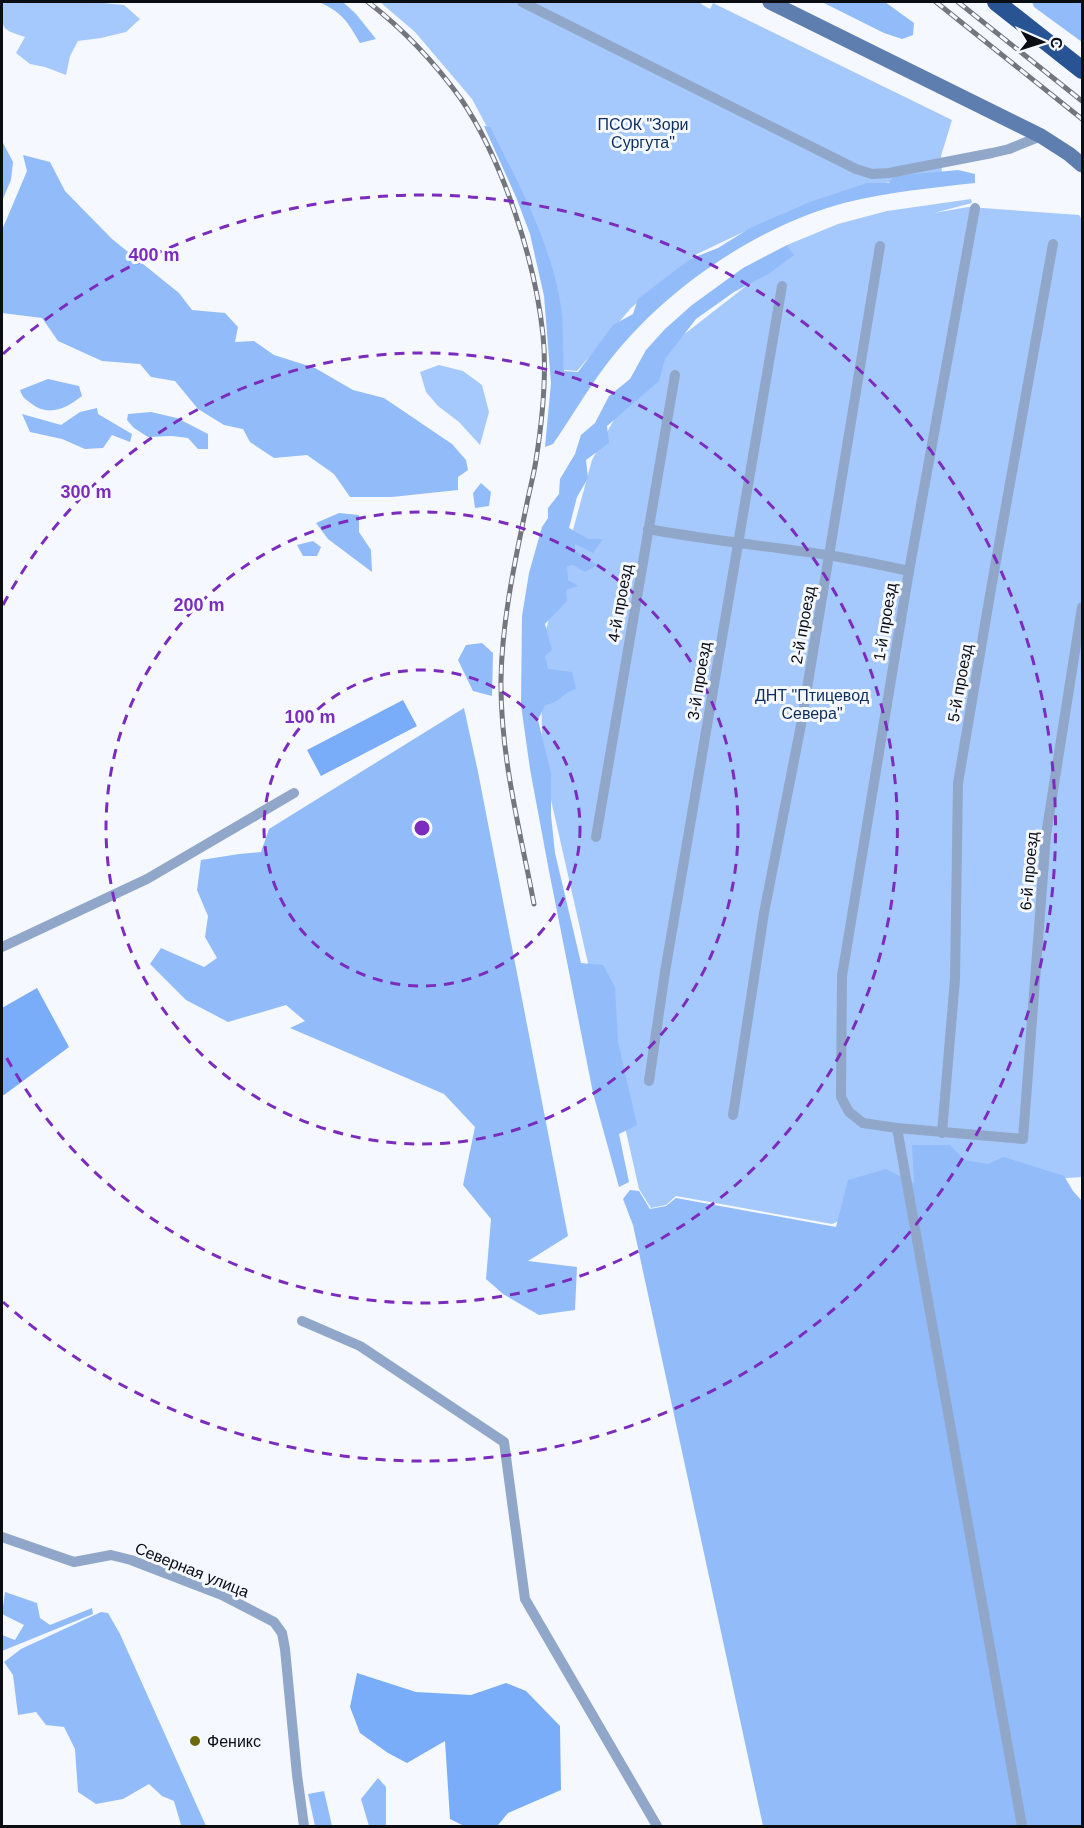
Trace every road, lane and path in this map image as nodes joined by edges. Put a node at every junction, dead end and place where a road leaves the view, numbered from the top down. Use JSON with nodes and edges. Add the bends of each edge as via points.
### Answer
{"nodes":[{"id":1,"x":522,"y":2,"type":"edge"},
{"id":2,"x":770,"y":2,"type":"edge"},
{"id":3,"x":996,"y":2,"type":"edge"},
{"id":4,"x":1083,"y":70,"type":"edge"},
{"id":5,"x":1041,"y":136,"type":"junction"},
{"id":6,"x":1083,"y":165,"type":"edge"},
{"id":7,"x":975,"y":208,"type":"dead end"},
{"id":8,"x":1053,"y":244,"type":"dead end"},
{"id":9,"x":880,"y":246,"type":"dead end"},
{"id":10,"x":782,"y":286,"type":"dead end"},
{"id":11,"x":675,"y":375,"type":"dead end"},
{"id":12,"x":648,"y":529,"type":"junction"},
{"id":13,"x":738,"y":542,"type":"junction"},
{"id":14,"x":830,"y":555,"type":"junction"},
{"id":15,"x":909,"y":571,"type":"junction"},
{"id":16,"x":1083,"y":607,"type":"edge"},
{"id":17,"x":294,"y":793,"type":"dead end"},
{"id":18,"x":596,"y":837,"type":"dead end"},
{"id":19,"x":2,"y":946,"type":"edge"},
{"id":20,"x":648,"y":1081,"type":"dead end"},
{"id":21,"x":733,"y":1115,"type":"dead end"},
{"id":22,"x":897,"y":1128,"type":"junction"},
{"id":23,"x":942,"y":1132,"type":"junction"},
{"id":24,"x":302,"y":1321,"type":"dead end"},
{"id":25,"x":2,"y":1537,"type":"edge"},
{"id":26,"x":304,"y":1827,"type":"edge"},
{"id":27,"x":657,"y":1827,"type":"edge"},
{"id":28,"x":1022,"y":1827,"type":"edge"}],
"edges":[{"from":1,"to":5,"type":"street","via":[[846,165],[872,174],[984,155]]},
{"from":2,"to":5,"type":"main road"},
{"from":3,"to":4,"type":"highway"},
{"from":5,"to":6,"type":"main road"},
{"from":7,"to":15,"type":"street","name":"1-й проезд"},
{"from":8,"to":23,"type":"street","name":"5-й проезд","via":[[958,783],[955,979]]},
{"from":9,"to":14,"type":"street","name":"2-й проезд"},
{"from":10,"to":13,"type":"street","name":"3-й проезд"},
{"from":11,"to":12,"type":"street","name":"4-й проезд"},
{"from":12,"to":13,"type":"street"},
{"from":12,"to":18,"type":"street","name":"4-й проезд"},
{"from":13,"to":14,"type":"street"},
{"from":13,"to":20,"type":"street","name":"3-й проезд"},
{"from":14,"to":15,"type":"street"},
{"from":14,"to":21,"type":"street","name":"2-й проезд","via":[[764,913]]},
{"from":15,"to":22,"type":"street","name":"1-й проезд","via":[[842,976],[841,1096],[849,1112],[863,1123]]},
{"from":16,"to":23,"type":"street","name":"6-й проезд","via":[[1046,835],[1023,1139]]},
{"from":17,"to":19,"type":"street","via":[[147,879]]},
{"from":22,"to":23,"type":"street"},
{"from":22,"to":28,"type":"street"},
{"from":24,"to":27,"type":"street","via":[[360,1346],[504,1442],[525,1599]]},
{"from":25,"to":26,"type":"street","name":"Северная улица","via":[[74,1562],[111,1555],[131,1560],[222,1594],[274,1622],[282,1633],[285,1649]]}]}
